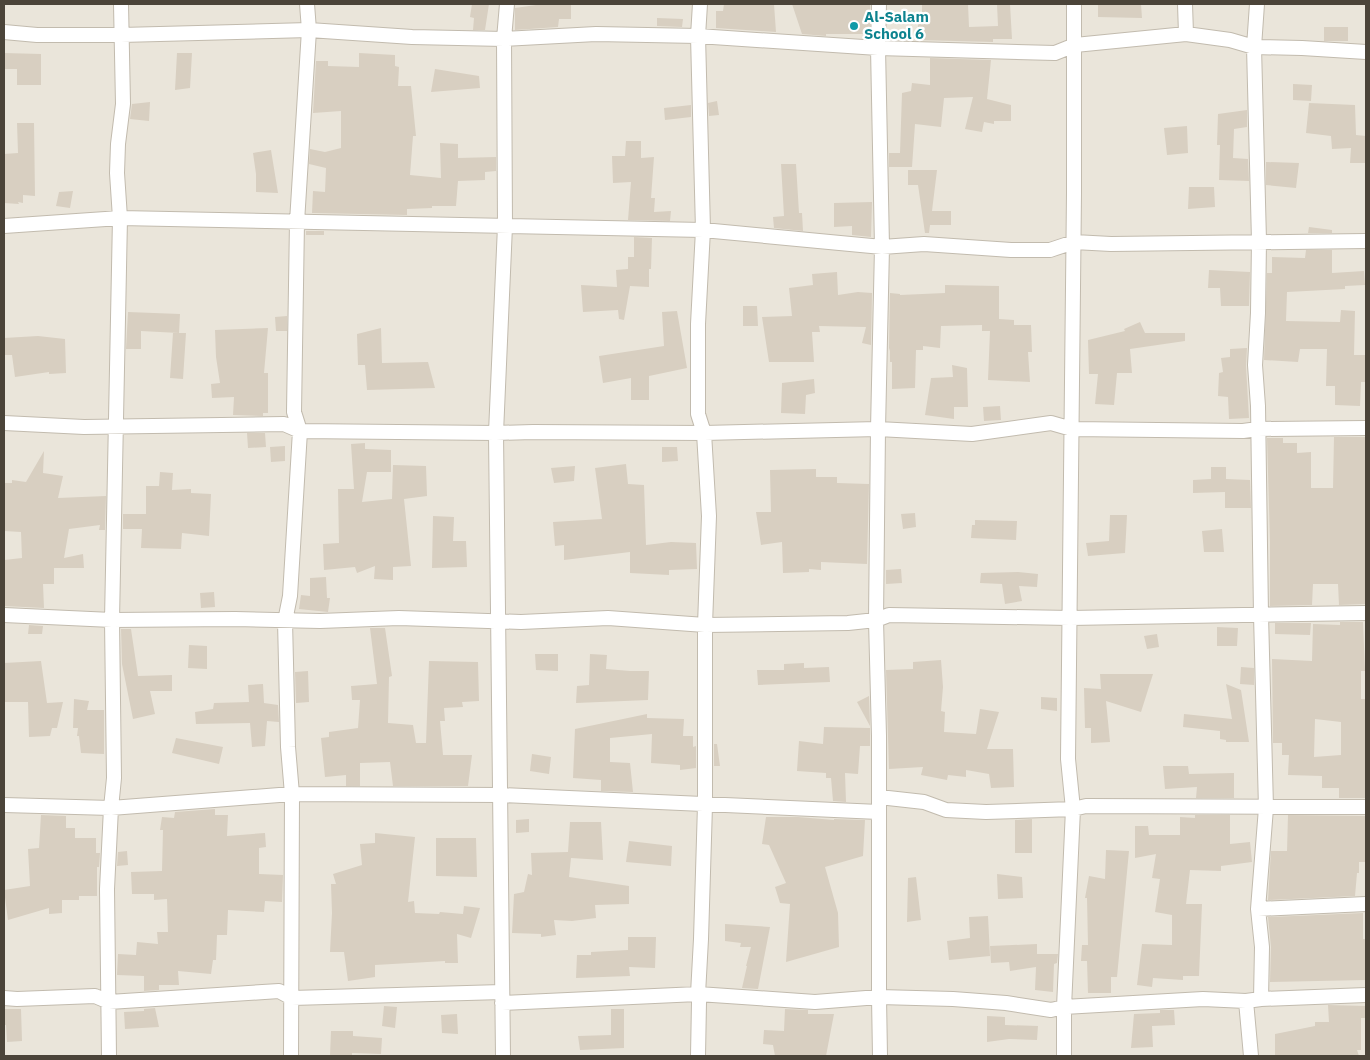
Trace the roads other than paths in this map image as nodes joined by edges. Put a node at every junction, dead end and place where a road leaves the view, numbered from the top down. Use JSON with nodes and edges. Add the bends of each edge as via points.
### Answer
{"nodes":[{"id":1,"x":121,"y":4,"type":"edge"},
{"id":2,"x":307,"y":4,"type":"edge"},
{"id":3,"x":507,"y":4,"type":"edge"},
{"id":4,"x":700,"y":4,"type":"edge"},
{"id":5,"x":879,"y":4,"type":"edge"},
{"id":6,"x":1074,"y":4,"type":"edge"},
{"id":7,"x":1185,"y":4,"type":"edge"},
{"id":8,"x":1258,"y":4,"type":"edge"},
{"id":9,"x":309,"y":30,"type":"junction"},
{"id":10,"x":4,"y":32,"type":"edge"},
{"id":11,"x":1186,"y":34,"type":"junction"},
{"id":12,"x":121,"y":35,"type":"junction"},
{"id":13,"x":698,"y":36,"type":"junction"},
{"id":14,"x":504,"y":39,"type":"junction"},
{"id":15,"x":1075,"y":45,"type":"junction"},
{"id":16,"x":1254,"y":47,"type":"junction"},
{"id":17,"x":878,"y":48,"type":"junction"},
{"id":18,"x":1366,"y":52,"type":"edge"},
{"id":19,"x":120,"y":218,"type":"junction"},
{"id":20,"x":297,"y":222,"type":"junction"},
{"id":21,"x":4,"y":226,"type":"edge"},
{"id":22,"x":505,"y":226,"type":"junction"},
{"id":23,"x":703,"y":230,"type":"junction"},
{"id":24,"x":1259,"y":241,"type":"junction"},
{"id":25,"x":1366,"y":241,"type":"edge"},
{"id":26,"x":1074,"y":242,"type":"junction"},
{"id":27,"x":882,"y":247,"type":"junction"},
{"id":28,"x":4,"y":423,"type":"edge"},
{"id":29,"x":116,"y":427,"type":"junction"},
{"id":30,"x":1366,"y":428,"type":"edge"},
{"id":31,"x":878,"y":429,"type":"junction"},
{"id":32,"x":1072,"y":430,"type":"junction"},
{"id":33,"x":1258,"y":430,"type":"junction"},
{"id":34,"x":300,"y":431,"type":"junction"},
{"id":35,"x":496,"y":433,"type":"junction"},
{"id":36,"x":704,"y":433,"type":"junction"},
{"id":37,"x":1366,"y":613,"type":"edge"},
{"id":38,"x":4,"y":615,"type":"edge"},
{"id":39,"x":1261,"y":615,"type":"junction"},
{"id":40,"x":1070,"y":618,"type":"junction"},
{"id":41,"x":112,"y":620,"type":"junction"},
{"id":42,"x":876,"y":620,"type":"junction"},
{"id":43,"x":285,"y":621,"type":"junction"},
{"id":44,"x":499,"y":621,"type":"junction"},
{"id":45,"x":705,"y":625,"type":"junction"},
{"id":46,"x":292,"y":794,"type":"junction"},
{"id":47,"x":500,"y":795,"type":"junction"},
{"id":48,"x":879,"y":797,"type":"junction"},
{"id":49,"x":705,"y":805,"type":"junction"},
{"id":50,"x":4,"y":806,"type":"edge"},
{"id":51,"x":1366,"y":807,"type":"edge"},
{"id":52,"x":111,"y":808,"type":"junction"},
{"id":53,"x":1266,"y":808,"type":"junction"},
{"id":54,"x":1073,"y":809,"type":"junction"},
{"id":55,"x":879,"y":812,"type":"junction"},
{"id":56,"x":1366,"y":904,"type":"edge"},
{"id":57,"x":1258,"y":909,"type":"junction"},
{"id":58,"x":698,"y":994,"type":"junction"},
{"id":59,"x":1366,"y":995,"type":"edge"},
{"id":60,"x":879,"y":997,"type":"junction"},
{"id":61,"x":4,"y":998,"type":"edge"},
{"id":62,"x":292,"y":998,"type":"junction"},
{"id":63,"x":502,"y":998,"type":"junction"},
{"id":64,"x":1260,"y":999,"type":"junction"},
{"id":65,"x":1246,"y":1001,"type":"junction"},
{"id":66,"x":110,"y":1002,"type":"junction"},
{"id":67,"x":1064,"y":1007,"type":"junction"},
{"id":68,"x":109,"y":1056,"type":"edge"},
{"id":69,"x":291,"y":1056,"type":"edge"},
{"id":70,"x":503,"y":1056,"type":"edge"},
{"id":71,"x":698,"y":1056,"type":"edge"},
{"id":72,"x":880,"y":1056,"type":"edge"},
{"id":73,"x":1064,"y":1056,"type":"edge"},
{"id":74,"x":1251,"y":1056,"type":"edge"}],
"edges":[{"from":1,"to":12,"type":"street"},
{"from":2,"to":9,"type":"street"},
{"from":3,"to":14,"type":"street"},
{"from":4,"to":13,"type":"street"},
{"from":5,"to":17,"type":"street"},
{"from":6,"to":15,"type":"street"},
{"from":7,"to":11,"type":"street"},
{"from":8,"to":16,"type":"street"},
{"from":9,"to":12,"type":"street"},
{"from":9,"to":14,"type":"street"},
{"from":9,"to":20,"type":"street"},
{"from":10,"to":12,"type":"street"},
{"from":11,"to":15,"type":"street"},
{"from":11,"to":16,"type":"street"},
{"from":12,"to":19,"type":"street","via":[[123,104],[117,173]]},
{"from":13,"to":14,"type":"street","via":[[596,34]]},
{"from":13,"to":17,"type":"street"},
{"from":13,"to":23,"type":"street"},
{"from":14,"to":22,"type":"street"},
{"from":15,"to":17,"type":"street","via":[[1055,54]]},
{"from":15,"to":26,"type":"street"},
{"from":16,"to":18,"type":"street"},
{"from":16,"to":24,"type":"street"},
{"from":17,"to":27,"type":"street"},
{"from":19,"to":20,"type":"street"},
{"from":19,"to":21,"type":"street"},
{"from":19,"to":29,"type":"street"},
{"from":20,"to":22,"type":"street"},
{"from":20,"to":34,"type":"street","via":[[294,412]]},
{"from":22,"to":23,"type":"street"},
{"from":22,"to":35,"type":"street"},
{"from":23,"to":27,"type":"street"},
{"from":23,"to":36,"type":"street","via":[[698,414]]},
{"from":24,"to":25,"type":"street"},
{"from":24,"to":26,"type":"street"},
{"from":24,"to":33,"type":"street","via":[[1255,365]]},
{"from":26,"to":27,"type":"street","via":[[1050,250],[924,244]]},
{"from":26,"to":32,"type":"street"},
{"from":27,"to":31,"type":"street"},
{"from":28,"to":29,"type":"street"},
{"from":29,"to":34,"type":"street","via":[[284,424]]},
{"from":29,"to":41,"type":"street"},
{"from":30,"to":33,"type":"street"},
{"from":31,"to":32,"type":"street","via":[[972,434],[1051,423]]},
{"from":31,"to":36,"type":"street"},
{"from":31,"to":42,"type":"street"},
{"from":32,"to":33,"type":"street"},
{"from":32,"to":40,"type":"street"},
{"from":33,"to":39,"type":"street"},
{"from":34,"to":35,"type":"street"},
{"from":34,"to":43,"type":"street","via":[[290,596]]},
{"from":35,"to":36,"type":"street"},
{"from":35,"to":44,"type":"street"},
{"from":36,"to":45,"type":"street","via":[[709,516]]},
{"from":37,"to":39,"type":"street"},
{"from":38,"to":41,"type":"street"},
{"from":39,"to":40,"type":"street"},
{"from":39,"to":53,"type":"street"},
{"from":40,"to":42,"type":"street","via":[[889,615]]},
{"from":40,"to":54,"type":"street","via":[[1068,759]]},
{"from":41,"to":43,"type":"street"},
{"from":41,"to":52,"type":"street","via":[[114,778]]},
{"from":42,"to":45,"type":"street"},
{"from":42,"to":48,"type":"street"},
{"from":43,"to":44,"type":"street","via":[[399,618]]},
{"from":43,"to":46,"type":"street"},
{"from":44,"to":45,"type":"street","via":[[608,618]]},
{"from":44,"to":47,"type":"street"},
{"from":45,"to":49,"type":"street"},
{"from":46,"to":47,"type":"street"},
{"from":46,"to":52,"type":"street"},
{"from":46,"to":62,"type":"street"},
{"from":47,"to":49,"type":"street"},
{"from":47,"to":63,"type":"street"},
{"from":48,"to":54,"type":"street","via":[[970,812]]},
{"from":48,"to":55,"type":"street"},
{"from":49,"to":55,"type":"street"},
{"from":49,"to":58,"type":"street"},
{"from":50,"to":52,"type":"street"},
{"from":51,"to":53,"type":"street"},
{"from":52,"to":66,"type":"street","via":[[107,888]]},
{"from":53,"to":54,"type":"street","via":[[1086,806]]},
{"from":53,"to":57,"type":"street"},
{"from":54,"to":67,"type":"street"},
{"from":55,"to":60,"type":"street"},
{"from":56,"to":57,"type":"street"},
{"from":57,"to":64,"type":"street","via":[[1262,947]]},
{"from":58,"to":60,"type":"street","via":[[815,1002]]},
{"from":58,"to":63,"type":"street"},
{"from":58,"to":71,"type":"street"},
{"from":59,"to":64,"type":"street"},
{"from":60,"to":67,"type":"street","via":[[997,1002],[1051,1010]]},
{"from":60,"to":72,"type":"street"},
{"from":61,"to":66,"type":"street","via":[[96,996]]},
{"from":62,"to":63,"type":"street"},
{"from":62,"to":66,"type":"street","via":[[279,991]]},
{"from":62,"to":69,"type":"street"},
{"from":63,"to":70,"type":"street"},
{"from":64,"to":65,"type":"street"},
{"from":65,"to":67,"type":"street"},
{"from":65,"to":74,"type":"street"},
{"from":66,"to":68,"type":"street"},
{"from":67,"to":73,"type":"street"}]}
